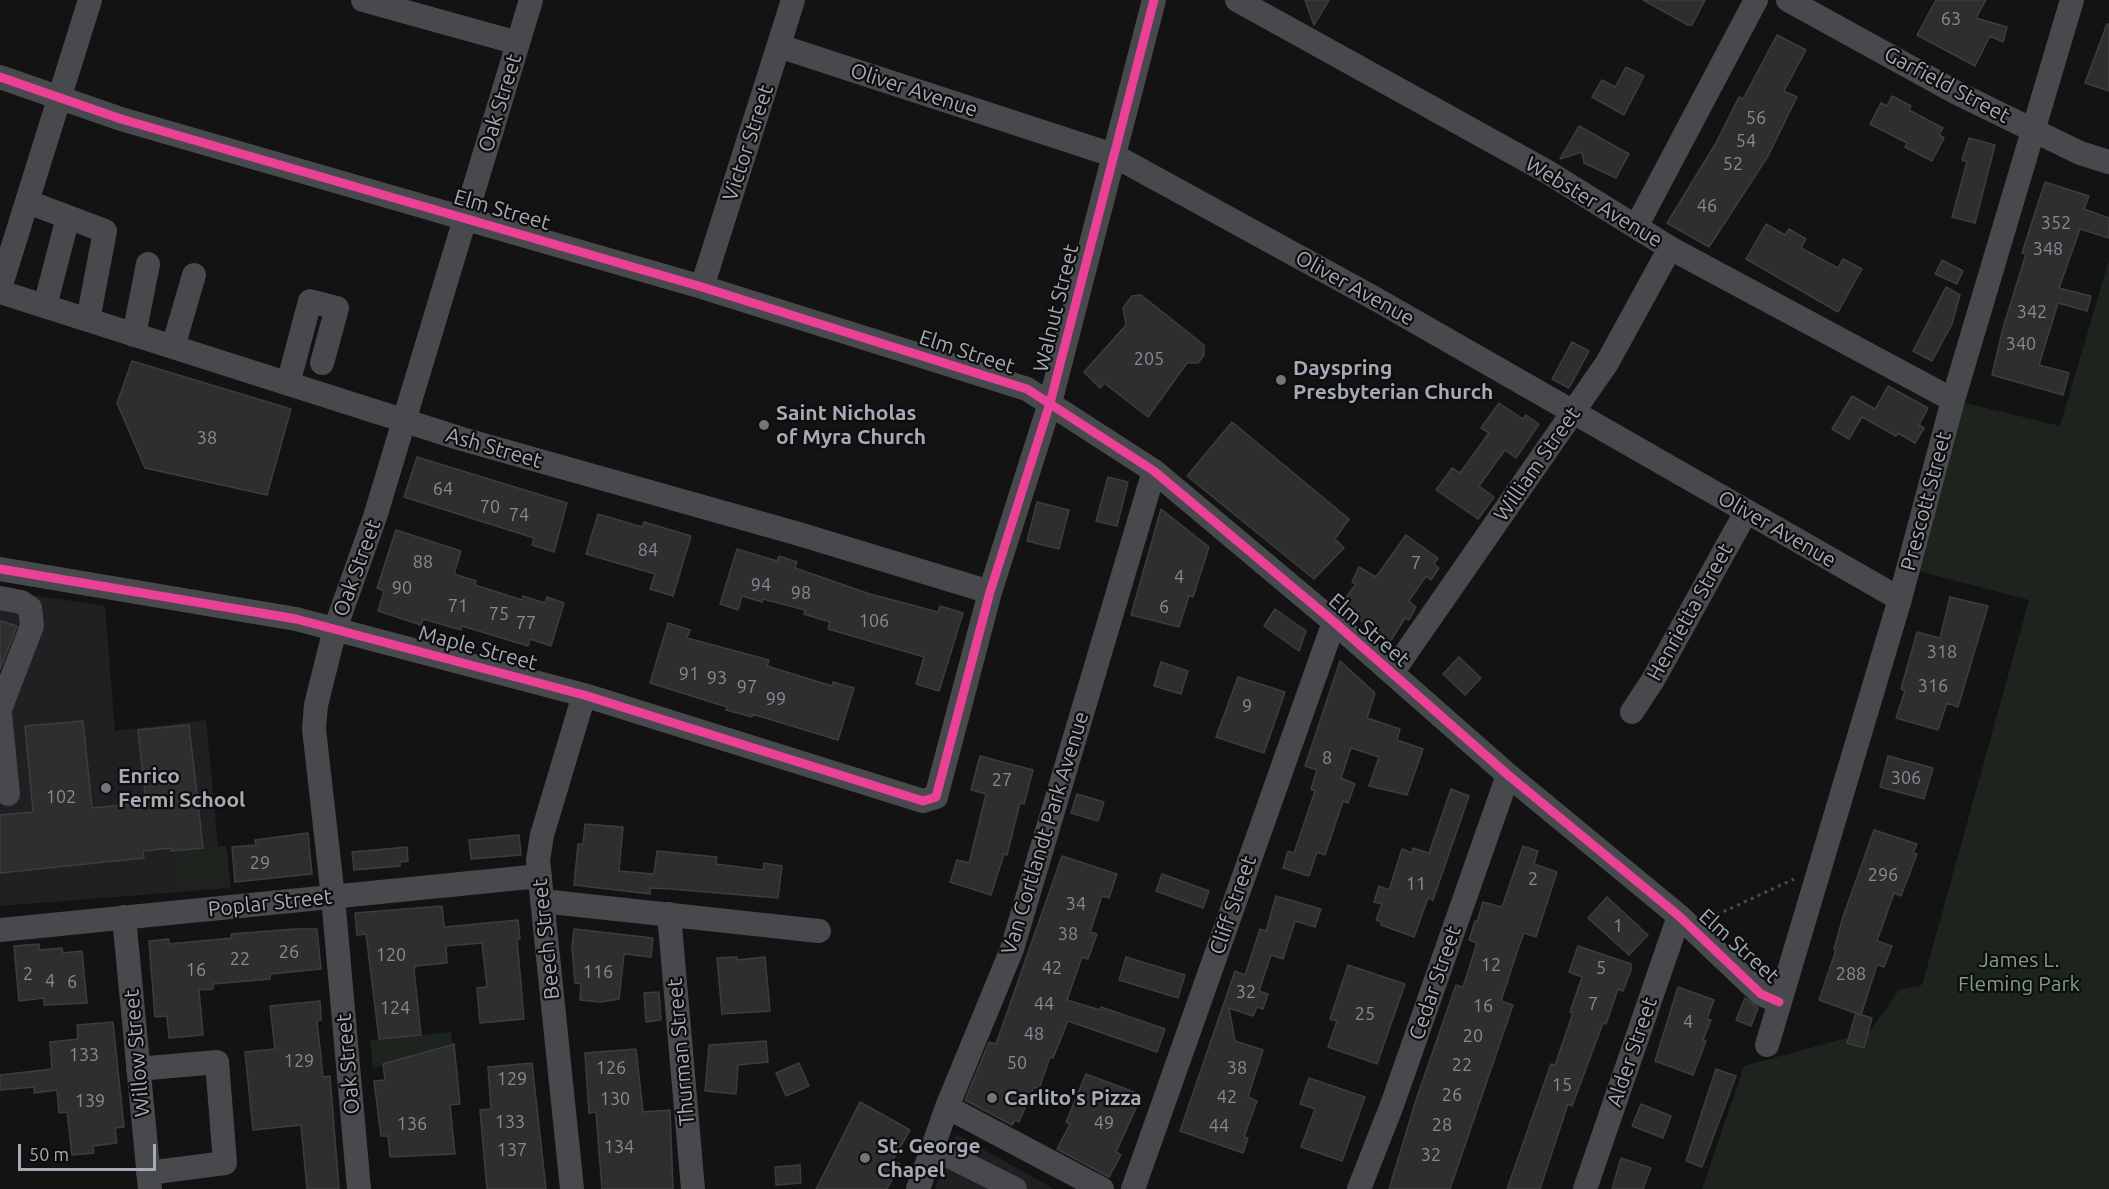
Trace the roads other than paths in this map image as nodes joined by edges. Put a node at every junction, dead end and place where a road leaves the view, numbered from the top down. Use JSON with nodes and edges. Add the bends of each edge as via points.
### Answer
{"nodes":[{"id":1,"x":90,"y":0,"type":"edge"},
{"id":2,"x":363,"y":0,"type":"edge"},
{"id":3,"x":531,"y":0,"type":"edge"},
{"id":4,"x":793,"y":0,"type":"edge"},
{"id":5,"x":1154,"y":0,"type":"edge"},
{"id":6,"x":1237,"y":0,"type":"edge"},
{"id":7,"x":1756,"y":0,"type":"edge"},
{"id":8,"x":1788,"y":0,"type":"edge"},
{"id":9,"x":2072,"y":0,"type":"edge"},
{"id":10,"x":518,"y":43,"type":"junction"},
{"id":11,"x":779,"y":46,"type":"junction"},
{"id":12,"x":0,"y":77,"type":"edge"},
{"id":13,"x":61,"y":98,"type":"junction"},
{"id":14,"x":2032,"y":129,"type":"junction"},
{"id":15,"x":1113,"y":155,"type":"junction"},
{"id":16,"x":2109,"y":162,"type":"edge"},
{"id":17,"x":27,"y":202,"type":"junction"},
{"id":18,"x":68,"y":217,"type":"junction"},
{"id":19,"x":466,"y":218,"type":"junction"},
{"id":20,"x":1636,"y":228,"type":"junction"},
{"id":21,"x":1670,"y":248,"type":"junction"},
{"id":22,"x":148,"y":264,"type":"dead end"},
{"id":23,"x":194,"y":275,"type":"dead end"},
{"id":24,"x":702,"y":287,"type":"junction"},
{"id":25,"x":0,"y":290,"type":"edge"},
{"id":26,"x":45,"y":306,"type":"junction"},
{"id":27,"x":88,"y":320,"type":"junction"},
{"id":28,"x":134,"y":335,"type":"junction"},
{"id":29,"x":173,"y":347,"type":"junction"},
{"id":30,"x":322,"y":363,"type":"dead end"},
{"id":31,"x":288,"y":384,"type":"junction"},
{"id":32,"x":1953,"y":400,"type":"junction"},
{"id":33,"x":1050,"y":403,"type":"junction"},
{"id":34,"x":1573,"y":411,"type":"junction"},
{"id":35,"x":404,"y":421,"type":"junction"},
{"id":36,"x":1154,"y":471,"type":"junction"},
{"id":37,"x":1746,"y":512,"type":"junction"},
{"id":38,"x":0,"y":569,"type":"edge"},
{"id":39,"x":990,"y":592,"type":"junction"},
{"id":40,"x":0,"y":598,"type":"edge"},
{"id":41,"x":1900,"y":599,"type":"junction"},
{"id":42,"x":1334,"y":622,"type":"junction"},
{"id":43,"x":335,"y":629,"type":"junction"},
{"id":44,"x":1392,"y":673,"type":"junction"},
{"id":45,"x":584,"y":695,"type":"junction"},
{"id":46,"x":0,"y":709,"type":"edge"},
{"id":47,"x":1632,"y":712,"type":"dead end"},
{"id":48,"x":0,"y":714,"type":"edge"},
{"id":49,"x":1508,"y":775,"type":"junction"},
{"id":50,"x":8,"y":794,"type":"dead end"},
{"id":51,"x":936,"y":797,"type":"joint"},
{"id":52,"x":540,"y":876,"type":"junction"},
{"id":53,"x":333,"y":897,"type":"junction"},
{"id":54,"x":542,"y":901,"type":"junction"},
{"id":55,"x":669,"y":914,"type":"junction"},
{"id":56,"x":124,"y":917,"type":"junction"},
{"id":57,"x":1684,"y":921,"type":"junction"},
{"id":58,"x":0,"y":930,"type":"edge"},
{"id":59,"x":819,"y":931,"type":"dead end"},
{"id":60,"x":1779,"y":1002,"type":"junction"},
{"id":61,"x":1767,"y":1045,"type":"dead end"},
{"id":62,"x":138,"y":1069,"type":"junction"},
{"id":63,"x":947,"y":1107,"type":"junction"},
{"id":64,"x":933,"y":1148,"type":"junction"},
{"id":65,"x":149,"y":1181,"type":"edge"},
{"id":66,"x":359,"y":1189,"type":"edge"},
{"id":67,"x":572,"y":1189,"type":"edge"},
{"id":68,"x":693,"y":1189,"type":"edge"},
{"id":69,"x":918,"y":1189,"type":"edge"},
{"id":70,"x":1014,"y":1189,"type":"edge"},
{"id":71,"x":1102,"y":1189,"type":"edge"},
{"id":72,"x":1133,"y":1189,"type":"edge"},
{"id":73,"x":1359,"y":1189,"type":"edge"},
{"id":74,"x":1585,"y":1189,"type":"edge"}],
"edges":[{"from":1,"to":13,"type":"street"},
{"from":2,"to":10,"type":"street"},
{"from":3,"to":10,"type":"street","name":"Oak Street"},
{"from":4,"to":11,"type":"street","name":"Victor Street"},
{"from":5,"to":15,"type":"street","name":"Walnut Street"},
{"from":6,"to":20,"type":"street","name":"Webster Avenue","via":[[1535,165]]},
{"from":7,"to":20,"type":"street"},
{"from":8,"to":14,"type":"street","name":"Garfield Street","via":[[1955,92]]},
{"from":9,"to":14,"type":"street","name":"Prescott Street"},
{"from":10,"to":19,"type":"street","name":"Oak Street"},
{"from":11,"to":15,"type":"street","name":"Oliver Avenue"},
{"from":11,"to":24,"type":"street","name":"Victor Street"},
{"from":12,"to":13,"type":"street","name":"Elm Street"},
{"from":13,"to":17,"type":"street"},
{"from":13,"to":19,"type":"street","name":"Elm Street","via":[[121,119]]},
{"from":14,"to":16,"type":"street","name":"Garfield Street","via":[[2080,153]]},
{"from":14,"to":32,"type":"street","name":"Prescott Street"},
{"from":15,"to":33,"type":"street","name":"Walnut Street"},
{"from":15,"to":34,"type":"street","name":"Oliver Avenue"},
{"from":17,"to":18,"type":"street"},
{"from":17,"to":25,"type":"street"},
{"from":18,"to":26,"type":"street"},
{"from":18,"to":27,"type":"street","via":[[105,231]]},
{"from":19,"to":24,"type":"street","name":"Elm Street"},
{"from":19,"to":35,"type":"street","name":"Oak Street"},
{"from":20,"to":21,"type":"street","name":"Webster Avenue"},
{"from":21,"to":32,"type":"street","name":"Webster Avenue"},
{"from":21,"to":34,"type":"street","name":"William Street","via":[[1607,363]]},
{"from":22,"to":28,"type":"street"},
{"from":23,"to":29,"type":"street"},
{"from":24,"to":33,"type":"street","name":"Elm Street","via":[[1027,389]]},
{"from":25,"to":26,"type":"street","name":"Ash Street"},
{"from":26,"to":27,"type":"street","name":"Ash Street"},
{"from":27,"to":28,"type":"street","name":"Ash Street"},
{"from":28,"to":29,"type":"street","name":"Ash Street"},
{"from":29,"to":31,"type":"street","name":"Ash Street"},
{"from":30,"to":31,"type":"street","via":[[337,308],[310,301]]},
{"from":31,"to":35,"type":"street","name":"Ash Street"},
{"from":32,"to":41,"type":"street","name":"Prescott Street"},
{"from":33,"to":36,"type":"street","name":"Elm Street"},
{"from":33,"to":39,"type":"street","name":"Walnut Street"},
{"from":34,"to":37,"type":"street","name":"Oliver Avenue"},
{"from":34,"to":44,"type":"street","name":"William Street"},
{"from":35,"to":39,"type":"street","name":"Ash Street"},
{"from":35,"to":43,"type":"street","name":"Oak Street"},
{"from":36,"to":42,"type":"street","name":"Elm Street"},
{"from":36,"to":63,"type":"street","name":"Van Cortlandt Park Avenue","via":[[1012,949]]},
{"from":37,"to":41,"type":"street","name":"Oliver Avenue"},
{"from":37,"to":47,"type":"street","name":"Henrietta Street"},
{"from":38,"to":43,"type":"street","name":"Maple Street"},
{"from":39,"to":51,"type":"street","name":"Walnut Street"},
{"from":40,"to":46,"type":"street","via":[[30,608],[32,626]]},
{"from":41,"to":60,"type":"street","name":"Prescott Street"},
{"from":42,"to":44,"type":"street","name":"Elm Street"},
{"from":42,"to":72,"type":"street","name":"Cliff Street"},
{"from":43,"to":45,"type":"street","name":"Maple Street"},
{"from":43,"to":53,"type":"street","name":"Oak Street","via":[[314,729]]},
{"from":44,"to":49,"type":"street","name":"Elm Street"},
{"from":45,"to":51,"type":"street","name":"Maple Street","via":[[923,801]]},
{"from":45,"to":52,"type":"street","name":"Beech Street","via":[[542,835]]},
{"from":48,"to":50,"type":"street"},
{"from":49,"to":57,"type":"street","name":"Elm Street"},
{"from":49,"to":73,"type":"street","name":"Cedar Street"},
{"from":52,"to":53,"type":"street","name":"Poplar Street"},
{"from":52,"to":54,"type":"street","name":"Beech Street"},
{"from":53,"to":56,"type":"street","name":"Poplar Street"},
{"from":53,"to":66,"type":"street","name":"Oak Street"},
{"from":54,"to":55,"type":"street"},
{"from":54,"to":67,"type":"street","name":"Beech Street"},
{"from":55,"to":59,"type":"street"},
{"from":55,"to":68,"type":"street","name":"Thurman Street"},
{"from":56,"to":58,"type":"street","name":"Poplar Street"},
{"from":56,"to":62,"type":"street","name":"Willow Street"},
{"from":57,"to":60,"type":"street","name":"Elm Street","via":[[1761,994]]},
{"from":57,"to":74,"type":"street","name":"Alder Street"},
{"from":60,"to":61,"type":"street","name":"Prescott Street"},
{"from":62,"to":65,"type":"street","name":"Willow Street"},
{"from":62,"to":65,"type":"street","via":[[217,1062],[225,1163]]},
{"from":63,"to":64,"type":"street","name":"Van Cortlandt Park Avenue"},
{"from":63,"to":71,"type":"street"},
{"from":64,"to":69,"type":"street","name":"Van Cortlandt Park Avenue"},
{"from":64,"to":70,"type":"street"}]}
